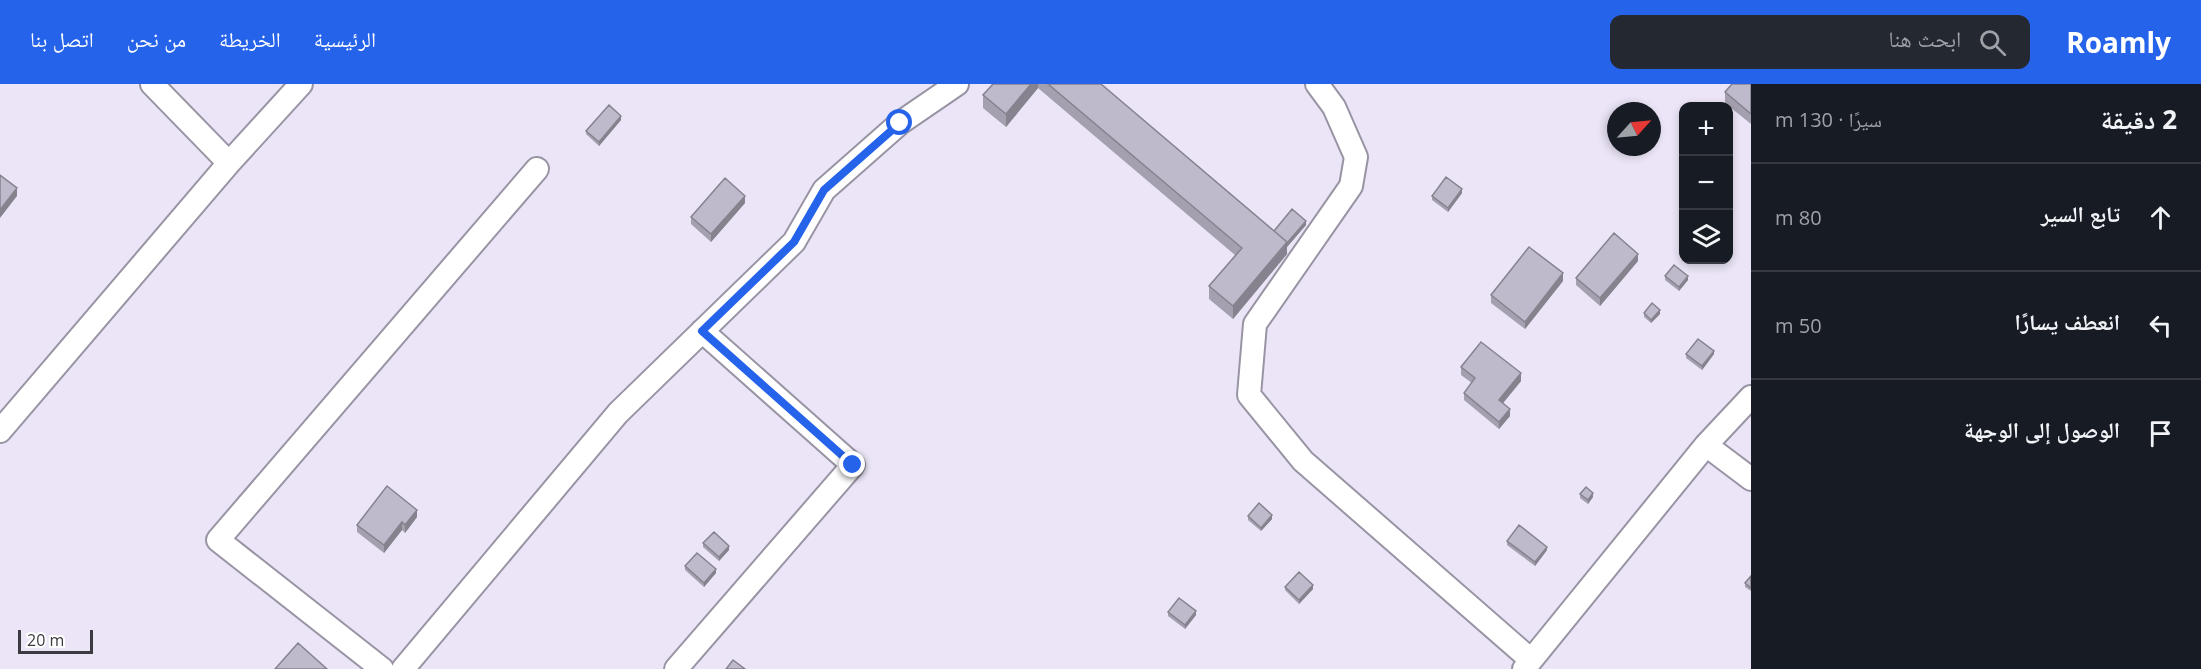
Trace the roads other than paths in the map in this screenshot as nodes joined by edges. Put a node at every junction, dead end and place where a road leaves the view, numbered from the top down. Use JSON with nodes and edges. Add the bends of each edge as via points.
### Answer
{"nodes":[{"id":1,"x":152,"y":84,"type":"edge"},
{"id":2,"x":301,"y":84,"type":"edge"},
{"id":3,"x":957,"y":84,"type":"edge"},
{"id":4,"x":1317,"y":84,"type":"edge"},
{"id":5,"x":229,"y":163,"type":"junction"},
{"id":6,"x":537,"y":169,"type":"dead end"},
{"id":7,"x":702,"y":331,"type":"junction"},
{"id":8,"x":1751,"y":397,"type":"edge"},
{"id":9,"x":0,"y":431,"type":"edge"},
{"id":10,"x":1706,"y":445,"type":"junction"},
{"id":11,"x":1751,"y":478,"type":"edge"},
{"id":12,"x":1527,"y":665,"type":"edge"},
{"id":13,"x":382,"y":669,"type":"edge"},
{"id":14,"x":403,"y":669,"type":"edge"},
{"id":15,"x":676,"y":669,"type":"edge"}],
"edges":[{"from":1,"to":5,"type":"street"},
{"from":2,"to":5,"type":"street"},
{"from":3,"to":7,"type":"street","via":[[900,123],[824,190],[794,242]]},
{"from":4,"to":12,"type":"street","via":[[1334,107],[1356,157],[1351,186],[1254,324],[1249,395],[1303,461]]},
{"from":5,"to":9,"type":"street"},
{"from":6,"to":13,"type":"street","via":[[218,540]]},
{"from":7,"to":14,"type":"street","via":[[618,413]]},
{"from":7,"to":15,"type":"street","via":[[853,465]]},
{"from":8,"to":10,"type":"street"},
{"from":10,"to":11,"type":"street"},
{"from":10,"to":12,"type":"street"}]}
